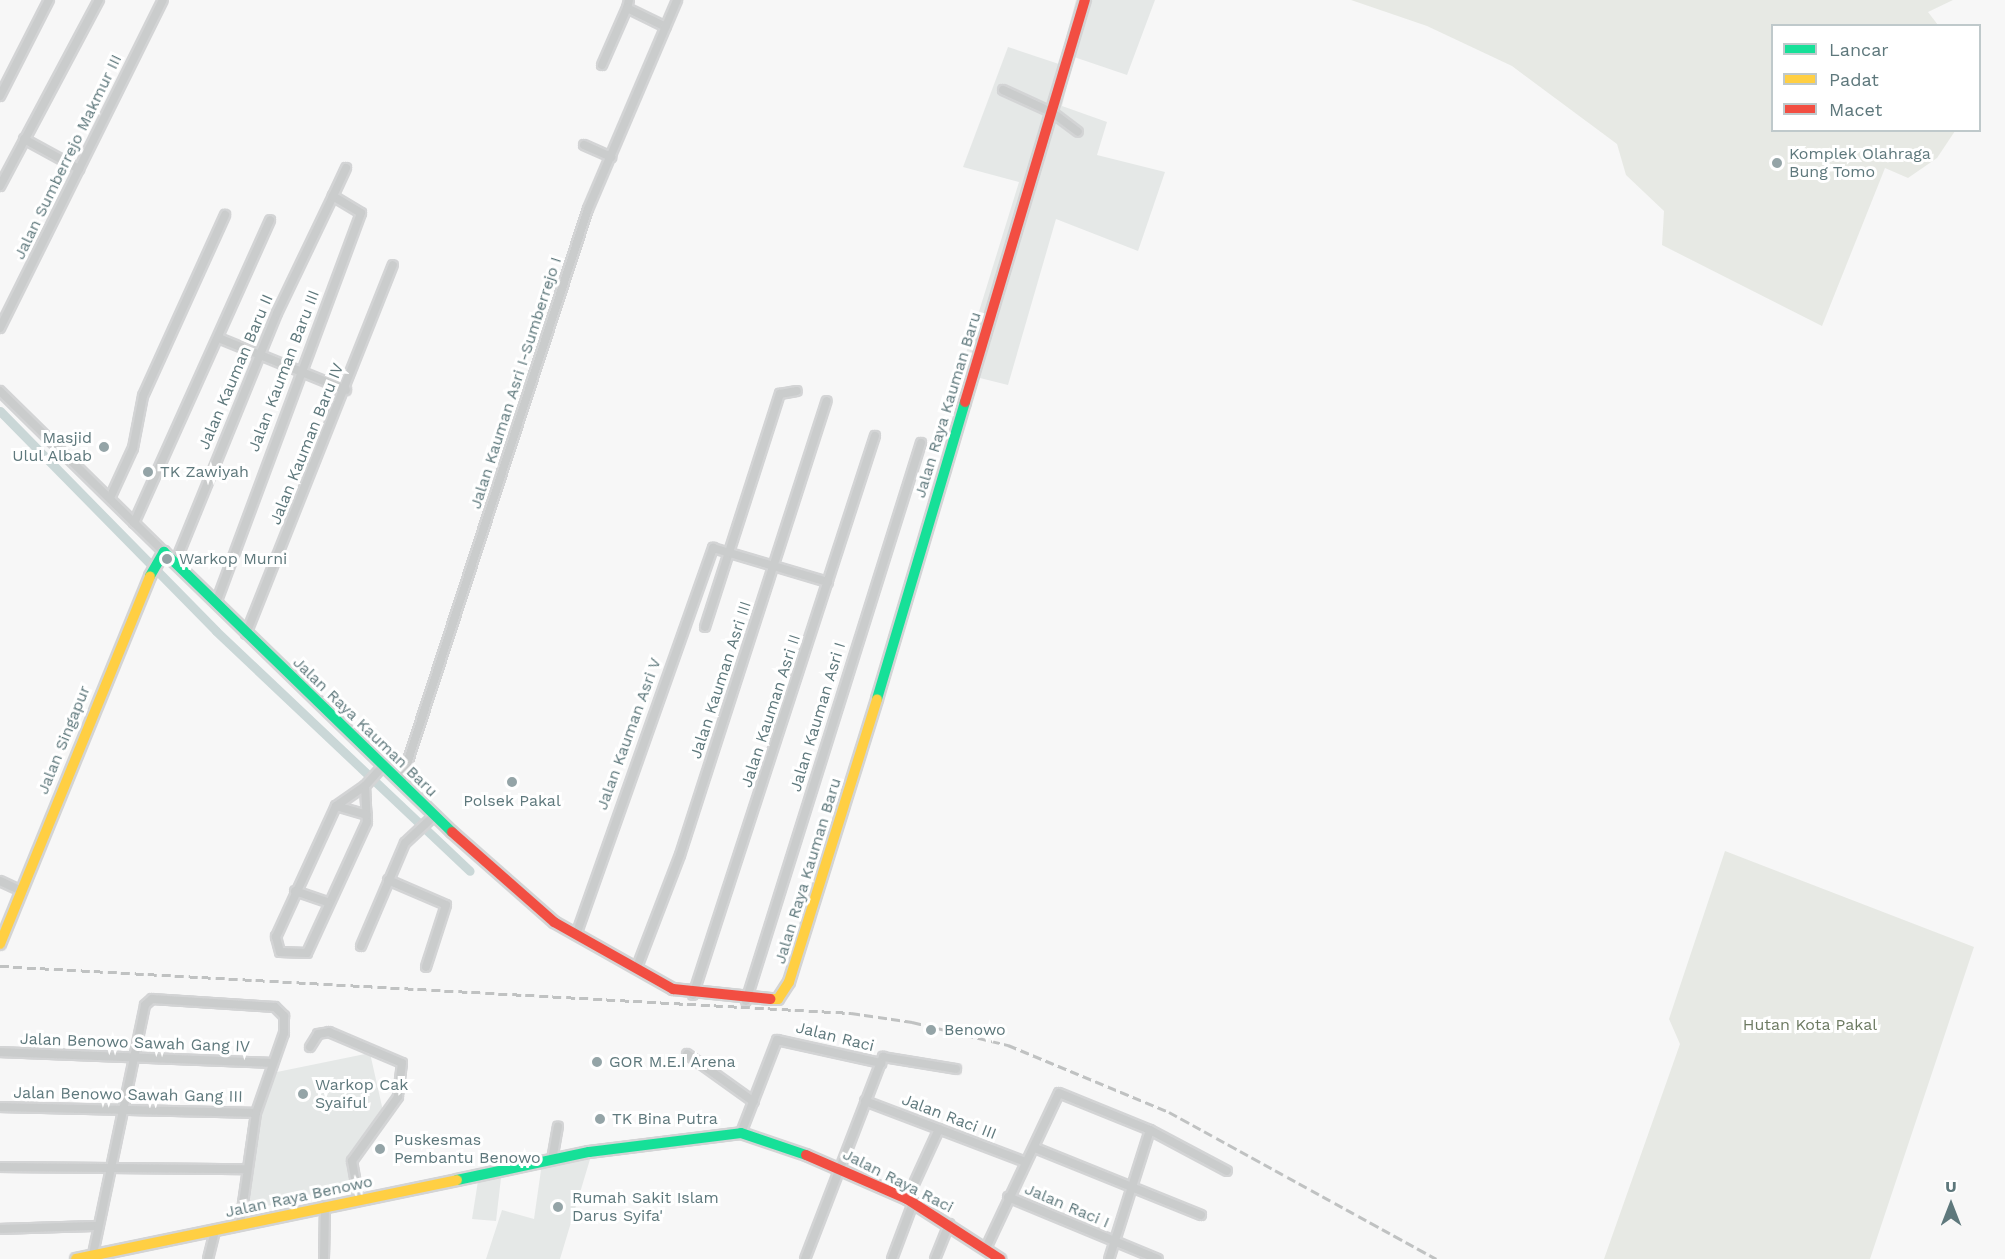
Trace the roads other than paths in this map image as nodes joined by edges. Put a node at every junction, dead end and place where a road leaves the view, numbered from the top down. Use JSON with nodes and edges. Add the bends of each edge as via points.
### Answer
{"nodes":[{"id":1,"x":49,"y":0,"type":"edge"},
{"id":2,"x":99,"y":0,"type":"edge"},
{"id":3,"x":163,"y":0,"type":"edge"},
{"id":4,"x":678,"y":0,"type":"edge"},
{"id":5,"x":1086,"y":0,"type":"edge"},
{"id":6,"x":628,"y":4,"type":"edge"},
{"id":7,"x":666,"y":27,"type":"junction"},
{"id":8,"x":602,"y":65,"type":"dead end"},
{"id":9,"x":1004,"y":90,"type":"dead end"},
{"id":10,"x":0,"y":96,"type":"edge"},
{"id":11,"x":1053,"y":113,"type":"junction"},
{"id":12,"x":1078,"y":132,"type":"dead end"},
{"id":13,"x":24,"y":140,"type":"junction"},
{"id":14,"x":584,"y":145,"type":"dead end"},
{"id":15,"x":611,"y":157,"type":"junction"},
{"id":16,"x":346,"y":168,"type":"dead end"},
{"id":17,"x":79,"y":170,"type":"junction"},
{"id":18,"x":0,"y":186,"type":"edge"},
{"id":19,"x":333,"y":196,"type":"junction"},
{"id":20,"x":225,"y":215,"type":"dead end"},
{"id":21,"x":270,"y":220,"type":"dead end"},
{"id":22,"x":393,"y":265,"type":"dead end"},
{"id":23,"x":0,"y":328,"type":"edge"},
{"id":24,"x":221,"y":339,"type":"junction"},
{"id":25,"x":261,"y":357,"type":"junction"},
{"id":26,"x":300,"y":372,"type":"junction"},
{"id":27,"x":346,"y":390,"type":"junction"},
{"id":28,"x":798,"y":391,"type":"dead end"},
{"id":29,"x":0,"y":392,"type":"edge"},
{"id":30,"x":827,"y":401,"type":"dead end"},
{"id":31,"x":875,"y":436,"type":"dead end"},
{"id":32,"x":921,"y":443,"type":"dead end"},
{"id":33,"x":110,"y":498,"type":"junction"},
{"id":34,"x":134,"y":523,"type":"junction"},
{"id":35,"x":730,"y":551,"type":"junction"},
{"id":36,"x":162,"y":555,"type":"junction"},
{"id":37,"x":176,"y":563,"type":"junction"},
{"id":38,"x":775,"y":566,"type":"junction"},
{"id":39,"x":828,"y":582,"type":"junction"},
{"id":40,"x":216,"y":603,"type":"junction"},
{"id":41,"x":705,"y":627,"type":"dead end"},
{"id":42,"x":246,"y":634,"type":"junction"},
{"id":43,"x":384,"y":765,"type":"junction"},
{"id":44,"x":401,"y":782,"type":"junction"},
{"id":45,"x":365,"y":786,"type":"junction"},
{"id":46,"x":336,"y":806,"type":"junction"},
{"id":47,"x":366,"y":815,"type":"junction"},
{"id":48,"x":432,"y":817,"type":"junction"},
{"id":49,"x":0,"y":880,"type":"edge"},
{"id":50,"x":388,"y":880,"type":"junction"},
{"id":51,"x":21,"y":891,"type":"junction"},
{"id":52,"x":295,"y":891,"type":"junction"},
{"id":53,"x":327,"y":902,"type":"junction"},
{"id":54,"x":576,"y":935,"type":"junction"},
{"id":55,"x":0,"y":944,"type":"edge"},
{"id":56,"x":360,"y":946,"type":"dead end"},
{"id":57,"x":426,"y":967,"type":"dead end"},
{"id":58,"x":638,"y":967,"type":"junction"},
{"id":59,"x":693,"y":994,"type":"junction"},
{"id":60,"x":746,"y":1000,"type":"junction"},
{"id":61,"x":310,"y":1047,"type":"dead end"},
{"id":62,"x":0,"y":1052,"type":"edge"},
{"id":63,"x":687,"y":1054,"type":"dead end"},
{"id":64,"x":135,"y":1059,"type":"junction"},
{"id":65,"x":270,"y":1063,"type":"junction"},
{"id":66,"x":881,"y":1063,"type":"junction"},
{"id":67,"x":956,"y":1069,"type":"dead end"},
{"id":68,"x":865,"y":1101,"type":"junction"},
{"id":69,"x":754,"y":1102,"type":"junction"},
{"id":70,"x":0,"y":1107,"type":"edge"},
{"id":71,"x":120,"y":1113,"type":"junction"},
{"id":72,"x":256,"y":1113,"type":"junction"},
{"id":73,"x":558,"y":1127,"type":"dead end"},
{"id":74,"x":939,"y":1129,"type":"junction"},
{"id":75,"x":1150,"y":1130,"type":"junction"},
{"id":76,"x":741,"y":1133,"type":"junction"},
{"id":77,"x":1035,"y":1148,"type":"junction"},
{"id":78,"x":552,"y":1160,"type":"junction"},
{"id":79,"x":1023,"y":1161,"type":"junction"},
{"id":80,"x":108,"y":1166,"type":"junction"},
{"id":81,"x":840,"y":1166,"type":"junction"},
{"id":82,"x":0,"y":1167,"type":"edge"},
{"id":83,"x":245,"y":1169,"type":"junction"},
{"id":84,"x":1227,"y":1171,"type":"dead end"},
{"id":85,"x":1132,"y":1188,"type":"junction"},
{"id":86,"x":1008,"y":1197,"type":"junction"},
{"id":87,"x":359,"y":1200,"type":"junction"},
{"id":88,"x":910,"y":1201,"type":"junction"},
{"id":89,"x":325,"y":1206,"type":"junction"},
{"id":90,"x":1201,"y":1215,"type":"dead end"},
{"id":91,"x":240,"y":1224,"type":"junction"},
{"id":92,"x":949,"y":1224,"type":"junction"},
{"id":93,"x":98,"y":1226,"type":"junction"},
{"id":94,"x":0,"y":1229,"type":"edge"},
{"id":95,"x":215,"y":1230,"type":"junction"},
{"id":96,"x":1115,"y":1242,"type":"junction"},
{"id":97,"x":986,"y":1248,"type":"junction"},
{"id":98,"x":92,"y":1257,"type":"edge"},
{"id":99,"x":76,"y":1259,"type":"edge"},
{"id":100,"x":208,"y":1259,"type":"edge"},
{"id":101,"x":324,"y":1259,"type":"edge"},
{"id":102,"x":805,"y":1259,"type":"edge"},
{"id":103,"x":892,"y":1259,"type":"edge"},
{"id":104,"x":935,"y":1259,"type":"edge"},
{"id":105,"x":1000,"y":1259,"type":"edge"},
{"id":106,"x":1110,"y":1259,"type":"edge"},
{"id":107,"x":1158,"y":1259,"type":"edge"}],
"edges":[{"from":1,"to":10,"type":"street"},
{"from":2,"to":13,"type":"street"},
{"from":3,"to":17,"type":"street","name":"Jalan Sumberrejo Makmur III"},
{"from":4,"to":7,"type":"street","name":"Jalan Kauman Asri I-Sumberrejo I"},
{"from":5,"to":11,"type":"street","name":"Jalan Raya Kauman Baru"},
{"from":6,"to":7,"type":"street"},
{"from":6,"to":8,"type":"street"},
{"from":7,"to":15,"type":"street","name":"Jalan Kauman Asri I-Sumberrejo I"},
{"from":9,"to":11,"type":"street"},
{"from":11,"to":12,"type":"street"},
{"from":11,"to":60,"type":"street","name":"Jalan Raya Kauman Baru","via":[[789,982],[773,1002]]},
{"from":13,"to":17,"type":"street"},
{"from":13,"to":18,"type":"street"},
{"from":14,"to":15,"type":"street"},
{"from":15,"to":44,"type":"street","name":"Jalan Kauman Asri I-Sumberrejo I","via":[[588,209]]},
{"from":16,"to":19,"type":"street"},
{"from":17,"to":23,"type":"street","name":"Jalan Sumberrejo Makmur III"},
{"from":19,"to":25,"type":"street","name":"Jalan Kauman Baru II"},
{"from":19,"to":26,"type":"street","name":"Jalan Kauman Baru III","via":[[361,211]]},
{"from":20,"to":33,"type":"street","via":[[143,396],[133,448]]},
{"from":21,"to":24,"type":"street"},
{"from":22,"to":27,"type":"street","name":"Jalan Kauman Baru IV"},
{"from":24,"to":25,"type":"street"},
{"from":24,"to":34,"type":"street"},
{"from":25,"to":26,"type":"street"},
{"from":25,"to":37,"type":"street","name":"Jalan Kauman Baru II"},
{"from":26,"to":27,"type":"street"},
{"from":26,"to":40,"type":"street","name":"Jalan Kauman Baru III"},
{"from":27,"to":42,"type":"street","name":"Jalan Kauman Baru IV"},
{"from":28,"to":35,"type":"street","via":[[780,394]]},
{"from":29,"to":33,"type":"street"},
{"from":30,"to":38,"type":"street","name":"Jalan Kauman Asri III"},
{"from":31,"to":39,"type":"street","name":"Jalan Kauman Asri II"},
{"from":32,"to":60,"type":"street","name":"Jalan Kauman Asri I"},
{"from":33,"to":34,"type":"street"},
{"from":34,"to":36,"type":"street"},
{"from":35,"to":38,"type":"street"},
{"from":35,"to":41,"type":"street"},
{"from":35,"to":54,"type":"street","name":"Jalan Kauman Asri V","via":[[717,547],[627,779]]},
{"from":36,"to":37,"type":"street","name":"Jalan Raya Kauman Baru"},
{"from":36,"to":51,"type":"street","name":"Jalan Singapur","via":[[147,577]]},
{"from":37,"to":40,"type":"street","name":"Jalan Raya Kauman Baru"},
{"from":38,"to":39,"type":"street"},
{"from":38,"to":58,"type":"street","name":"Jalan Kauman Asri III"},
{"from":39,"to":59,"type":"street","name":"Jalan Kauman Asri II"},
{"from":40,"to":42,"type":"street","name":"Jalan Raya Kauman Baru"},
{"from":42,"to":43,"type":"street","name":"Jalan Raya Kauman Baru"},
{"from":43,"to":44,"type":"street","name":"Jalan Raya Kauman Baru"},
{"from":43,"to":45,"type":"street"},
{"from":44,"to":48,"type":"street","name":"Jalan Raya Kauman Baru"},
{"from":45,"to":46,"type":"street"},
{"from":45,"to":47,"type":"street"},
{"from":46,"to":47,"type":"street"},
{"from":46,"to":52,"type":"street"},
{"from":47,"to":53,"type":"street"},
{"from":48,"to":50,"type":"street","via":[[405,843]]},
{"from":48,"to":54,"type":"street","name":"Jalan Raya Kauman Baru","via":[[545,915]]},
{"from":49,"to":51,"type":"street"},
{"from":50,"to":56,"type":"street"},
{"from":50,"to":57,"type":"street","via":[[446,905]]},
{"from":51,"to":55,"type":"street","name":"Jalan Singapur"},
{"from":52,"to":53,"type":"street"},
{"from":52,"to":53,"type":"street","via":[[276,937],[280,952],[307,953]]},
{"from":54,"to":58,"type":"street","name":"Jalan Raya Kauman Baru"},
{"from":58,"to":59,"type":"street","name":"Jalan Raya Kauman Baru","via":[[664,985]]},
{"from":59,"to":60,"type":"street","name":"Jalan Raya Kauman Baru"},
{"from":61,"to":87,"type":"street","via":[[318,1034],[329,1032],[402,1063],[398,1097],[352,1161]]},
{"from":62,"to":64,"type":"street","name":"Jalan Benowo Sawah Gang IV"},
{"from":63,"to":69,"type":"street"},
{"from":64,"to":65,"type":"street","name":"Jalan Benowo Sawah Gang IV"},
{"from":64,"to":65,"type":"street","via":[[145,1005],[158,998],[275,1007],[284,1016],[284,1033]]},
{"from":64,"to":71,"type":"street"},
{"from":65,"to":72,"type":"street"},
{"from":66,"to":67,"type":"street","via":[[887,1054]]},
{"from":66,"to":68,"type":"street"},
{"from":66,"to":69,"type":"street","name":"Jalan Raci","via":[[780,1038]]},
{"from":68,"to":74,"type":"street","name":"Jalan Raci III"},
{"from":68,"to":81,"type":"street"},
{"from":69,"to":76,"type":"street","name":"Jalan Raci"},
{"from":70,"to":71,"type":"street","name":"Jalan Benowo Sawah Gang III"},
{"from":71,"to":72,"type":"street","name":"Jalan Benowo Sawah Gang III"},
{"from":71,"to":80,"type":"street"},
{"from":72,"to":83,"type":"street"},
{"from":73,"to":78,"type":"street"},
{"from":74,"to":79,"type":"street","name":"Jalan Raci III"},
{"from":74,"to":88,"type":"street"},
{"from":75,"to":77,"type":"street","name":"Jalan Raci I","via":[[1059,1093]]},
{"from":75,"to":84,"type":"street"},
{"from":75,"to":85,"type":"street","name":"Jalan Raci I"},
{"from":76,"to":78,"type":"street","name":"Jalan Raya Benowo"},
{"from":76,"to":81,"type":"street","name":"Jalan Raya Raci"},
{"from":77,"to":79,"type":"street","name":"Jalan Raci I"},
{"from":77,"to":85,"type":"street"},
{"from":78,"to":87,"type":"street","name":"Jalan Raya Benowo"},
{"from":79,"to":86,"type":"street","name":"Jalan Raci I"},
{"from":80,"to":82,"type":"street"},
{"from":80,"to":83,"type":"street"},
{"from":80,"to":93,"type":"street"},
{"from":81,"to":88,"type":"street","name":"Jalan Raya Raci"},
{"from":81,"to":102,"type":"street"},
{"from":83,"to":91,"type":"street"},
{"from":85,"to":90,"type":"street"},
{"from":85,"to":96,"type":"street","name":"Jalan Raci I"},
{"from":86,"to":96,"type":"street","name":"Jalan Raci I"},
{"from":86,"to":97,"type":"street","name":"Jalan Raci I"},
{"from":87,"to":89,"type":"street","name":"Jalan Raya Benowo"},
{"from":88,"to":92,"type":"street","name":"Jalan Raya Raci"},
{"from":88,"to":103,"type":"street"},
{"from":89,"to":91,"type":"street","name":"Jalan Raya Benowo"},
{"from":89,"to":101,"type":"street"},
{"from":91,"to":95,"type":"street","name":"Jalan Raya Benowo"},
{"from":92,"to":97,"type":"street","name":"Jalan Raya Raci"},
{"from":92,"to":104,"type":"street"},
{"from":93,"to":94,"type":"street"},
{"from":93,"to":98,"type":"street"},
{"from":95,"to":98,"type":"street","name":"Jalan Raya Benowo"},
{"from":95,"to":100,"type":"street"},
{"from":96,"to":106,"type":"street","name":"Jalan Raci I"},
{"from":96,"to":107,"type":"street","name":"Jalan Raci I"},
{"from":97,"to":105,"type":"street","name":"Jalan Raya Raci"},
{"from":98,"to":99,"type":"street","name":"Jalan Raya Benowo"}]}
